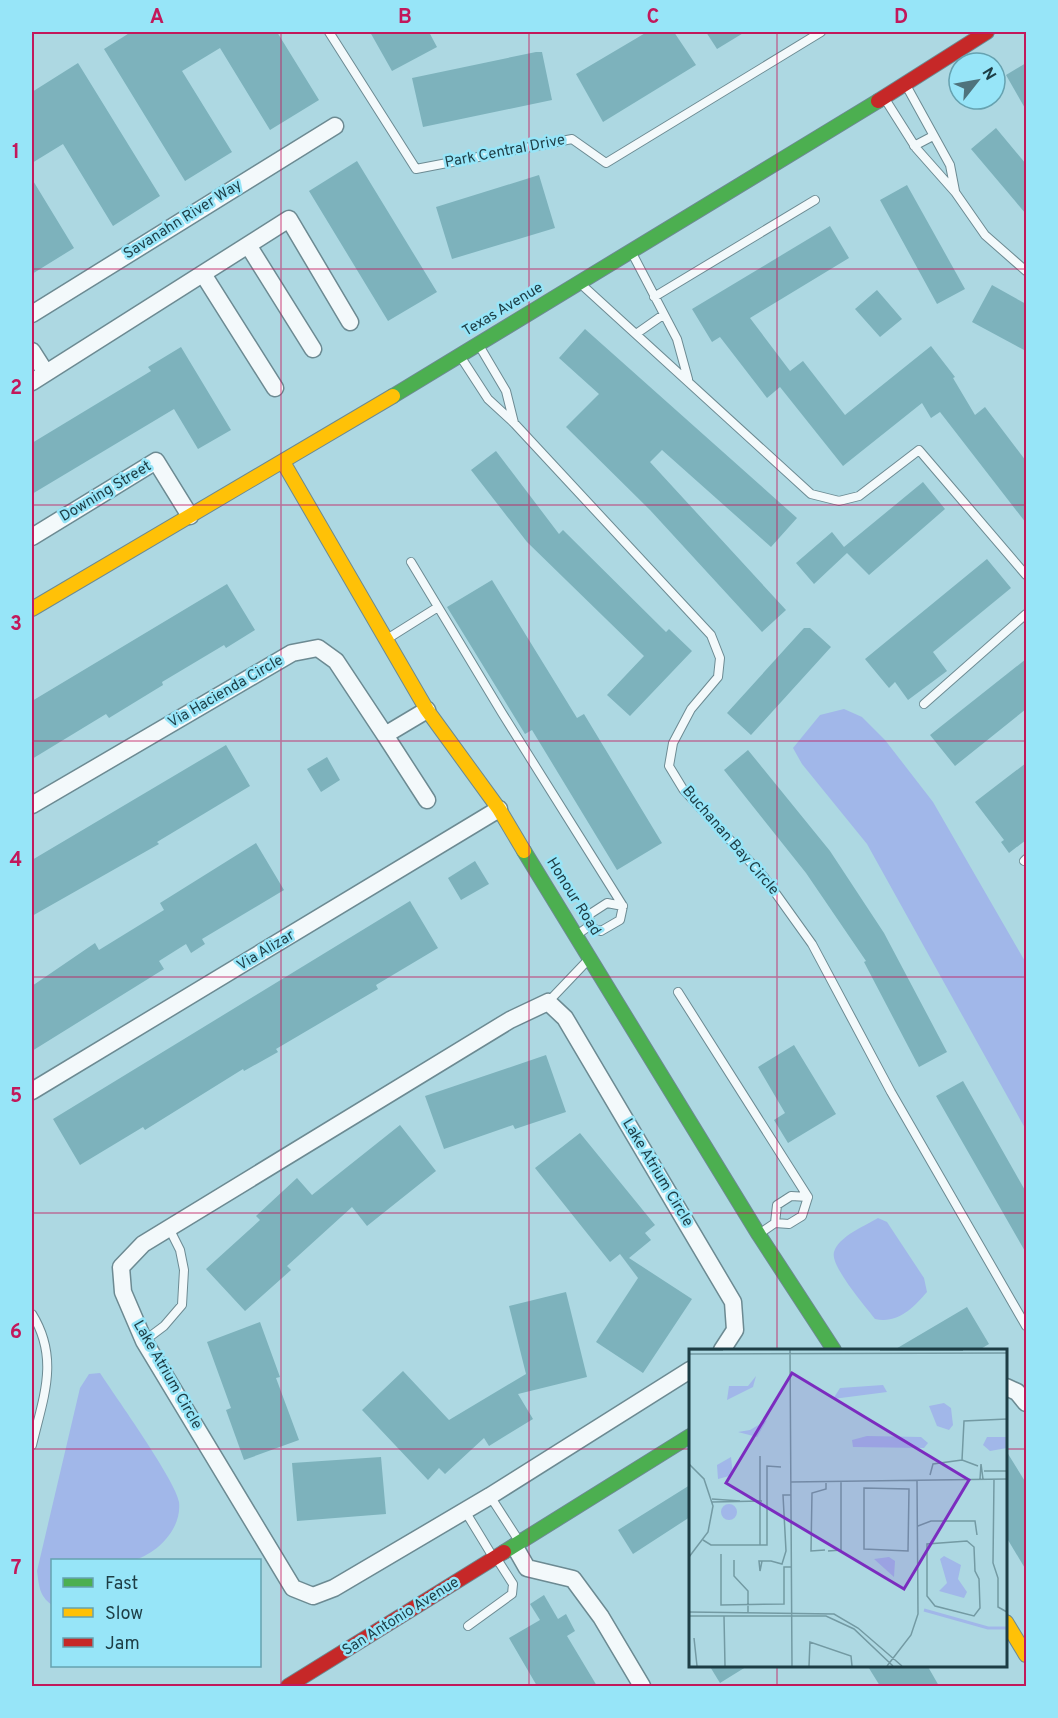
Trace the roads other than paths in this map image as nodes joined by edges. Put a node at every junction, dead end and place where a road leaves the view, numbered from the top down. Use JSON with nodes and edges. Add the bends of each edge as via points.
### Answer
{"nodes":[{"id":1,"x":329,"y":32,"type":"edge"},
{"id":2,"x":987,"y":32,"type":"edge"},
{"id":3,"x":817,"y":33,"type":"edge"},
{"id":4,"x":905,"y":84,"type":"junction"},
{"id":5,"x":884,"y":97,"type":"junction"},
{"id":6,"x":334,"y":126,"type":"dead end"},
{"id":7,"x":933,"y":136,"type":"junction"},
{"id":8,"x":914,"y":146,"type":"junction"},
{"id":9,"x":955,"y":192,"type":"junction"},
{"id":10,"x":815,"y":200,"type":"dead end"},
{"id":11,"x":248,"y":245,"type":"junction"},
{"id":12,"x":631,"y":251,"type":"junction"},
{"id":13,"x":1026,"y":271,"type":"edge"},
{"id":14,"x":203,"y":274,"type":"junction"},
{"id":15,"x":579,"y":283,"type":"junction"},
{"id":16,"x":654,"y":297,"type":"junction"},
{"id":17,"x":32,"y":314,"type":"edge"},
{"id":18,"x":663,"y":315,"type":"junction"},
{"id":19,"x":350,"y":322,"type":"dead end"},
{"id":20,"x":636,"y":334,"type":"junction"},
{"id":21,"x":478,"y":344,"type":"junction"},
{"id":22,"x":313,"y":349,"type":"dead end"},
{"id":23,"x":32,"y":351,"type":"edge"},
{"id":24,"x":460,"y":356,"type":"junction"},
{"id":25,"x":46,"y":373,"type":"junction"},
{"id":26,"x":688,"y":380,"type":"junction"},
{"id":27,"x":32,"y":382,"type":"edge"},
{"id":28,"x":275,"y":388,"type":"dead end"},
{"id":29,"x":514,"y":423,"type":"junction"},
{"id":30,"x":283,"y":462,"type":"junction"},
{"id":31,"x":190,"y":516,"type":"junction"},
{"id":32,"x":32,"y":537,"type":"edge"},
{"id":33,"x":411,"y":562,"type":"dead end"},
{"id":34,"x":1026,"y":575,"type":"edge"},
{"id":35,"x":438,"y":607,"type":"junction"},
{"id":36,"x":32,"y":609,"type":"edge"},
{"id":37,"x":1026,"y":615,"type":"edge"},
{"id":38,"x":386,"y":639,"type":"junction"},
{"id":39,"x":924,"y":704,"type":"dead end"},
{"id":40,"x":427,"y":710,"type":"junction"},
{"id":41,"x":385,"y":735,"type":"junction"},
{"id":42,"x":427,"y":800,"type":"dead end"},
{"id":43,"x":32,"y":805,"type":"edge"},
{"id":44,"x":499,"y":809,"type":"junction"},
{"id":45,"x":623,"y":906,"type":"junction"},
{"id":46,"x":583,"y":931,"type":"junction"},
{"id":47,"x":591,"y":957,"type":"junction"},
{"id":48,"x":678,"y":992,"type":"dead end"},
{"id":49,"x":548,"y":1002,"type":"junction"},
{"id":50,"x":32,"y":1091,"type":"edge"},
{"id":51,"x":808,"y":1197,"type":"junction"},
{"id":52,"x":775,"y":1223,"type":"junction"},
{"id":53,"x":169,"y":1228,"type":"junction"},
{"id":54,"x":759,"y":1235,"type":"junction"},
{"id":55,"x":32,"y":1314,"type":"edge"},
{"id":56,"x":1026,"y":1326,"type":"edge"},
{"id":57,"x":144,"y":1341,"type":"junction"},
{"id":58,"x":723,"y":1349,"type":"edge"},
{"id":59,"x":830,"y":1349,"type":"edge"},
{"id":60,"x":689,"y":1371,"type":"edge"},
{"id":61,"x":1007,"y":1388,"type":"edge"},
{"id":62,"x":1026,"y":1403,"type":"edge"},
{"id":63,"x":689,"y":1437,"type":"edge"},
{"id":64,"x":32,"y":1446,"type":"edge"},
{"id":65,"x":490,"y":1496,"type":"junction"},
{"id":66,"x":465,"y":1511,"type":"junction"},
{"id":67,"x":518,"y":1545,"type":"junction"},
{"id":68,"x":496,"y":1559,"type":"junction"},
{"id":69,"x":1007,"y":1625,"type":"edge"},
{"id":70,"x":468,"y":1626,"type":"dead end"},
{"id":71,"x":1026,"y":1655,"type":"edge"},
{"id":72,"x":288,"y":1686,"type":"edge"},
{"id":73,"x":642,"y":1686,"type":"edge"}],
"edges":[{"from":1,"to":3,"type":"lane","name":"Park Central Drive","via":[[416,169],[572,139],[606,163]]},
{"from":2,"to":4,"type":"street","name":"Texas Avenue"},
{"from":4,"to":5,"type":"street","name":"Texas Avenue"},
{"from":4,"to":7,"type":"lane"},
{"from":5,"to":8,"type":"lane"},
{"from":5,"to":12,"type":"street","name":"Texas Avenue"},
{"from":6,"to":17,"type":"street","name":"Savanahn River Way"},
{"from":7,"to":8,"type":"lane"},
{"from":7,"to":9,"type":"lane","via":[[950,165]]},
{"from":8,"to":9,"type":"lane"},
{"from":9,"to":13,"type":"lane","via":[[985,235]]},
{"from":10,"to":16,"type":"lane"},
{"from":11,"to":14,"type":"street"},
{"from":11,"to":19,"type":"street","via":[[289,219]]},
{"from":11,"to":22,"type":"street"},
{"from":12,"to":15,"type":"street","name":"Texas Avenue"},
{"from":12,"to":16,"type":"lane"},
{"from":14,"to":25,"type":"street"},
{"from":14,"to":28,"type":"street"},
{"from":15,"to":20,"type":"lane"},
{"from":15,"to":21,"type":"street","name":"Texas Avenue"},
{"from":16,"to":18,"type":"lane"},
{"from":18,"to":20,"type":"lane"},
{"from":18,"to":26,"type":"lane","via":[[677,339]]},
{"from":20,"to":26,"type":"lane"},
{"from":21,"to":24,"type":"street","name":"Texas Avenue"},
{"from":21,"to":29,"type":"lane","name":"Buchanan Bay Circle","via":[[506,391]]},
{"from":23,"to":25,"type":"street"},
{"from":24,"to":29,"type":"lane","name":"Buchanan Bay Circle","via":[[488,399]]},
{"from":24,"to":30,"type":"street","name":"Texas Avenue"},
{"from":25,"to":27,"type":"street"},
{"from":26,"to":34,"type":"lane","via":[[812,494],[839,501],[859,496],[919,450]]},
{"from":29,"to":56,"type":"lane","name":"Buchanan Bay Circle","via":[[711,635],[720,658],[718,677],[691,709],[673,743],[669,766],[683,789],[764,877],[812,944],[891,1092]]},
{"from":30,"to":31,"type":"street","name":"Texas Avenue"},
{"from":30,"to":38,"type":"street","name":"Honour Road"},
{"from":31,"to":32,"type":"street","name":"Downing Street","via":[[156,461]]},
{"from":31,"to":36,"type":"street","name":"Texas Avenue"},
{"from":33,"to":35,"type":"lane"},
{"from":35,"to":38,"type":"lane"},
{"from":35,"to":45,"type":"lane"},
{"from":37,"to":39,"type":"lane"},
{"from":38,"to":40,"type":"street","name":"Honour Road"},
{"from":40,"to":41,"type":"street"},
{"from":40,"to":44,"type":"street","name":"Honour Road"},
{"from":41,"to":42,"type":"street","name":"Via Hacienda Circle"},
{"from":41,"to":43,"type":"street","name":"Via Hacienda Circle","via":[[336,661],[318,648],[292,653]]},
{"from":44,"to":46,"type":"street","name":"Honour Road"},
{"from":44,"to":50,"type":"street","name":"Via Alizar"},
{"from":45,"to":46,"type":"lane","via":[[620,920],[601,931]]},
{"from":45,"to":46,"type":"lane","via":[[608,903],[590,914]]},
{"from":46,"to":47,"type":"street","name":"Honour Road"},
{"from":47,"to":49,"type":"lane","name":"Lake Atrium Circle"},
{"from":47,"to":54,"type":"street","name":"Honour Road"},
{"from":48,"to":51,"type":"lane"},
{"from":49,"to":53,"type":"street","name":"Lake Atrium Circle","via":[[510,1020]]},
{"from":49,"to":58,"type":"street","name":"Lake Atrium Circle","via":[[565,1018],[733,1302],[735,1330]]},
{"from":51,"to":52,"type":"lane","via":[[802,1216],[789,1224]]},
{"from":51,"to":52,"type":"lane","via":[[791,1196],[777,1205]]},
{"from":52,"to":54,"type":"lane"},
{"from":53,"to":57,"type":"lane","via":[[184,1270],[182,1305]]},
{"from":53,"to":57,"type":"street","name":"Lake Atrium Circle","via":[[143,1244],[121,1267],[123,1292]]},
{"from":54,"to":59,"type":"street","name":"Honour Road"},
{"from":55,"to":64,"type":"lane","via":[[43,1332],[49,1373]]},
{"from":57,"to":66,"type":"street","name":"Lake Atrium Circle","via":[[293,1588],[313,1596],[334,1588]]},
{"from":60,"to":65,"type":"street","name":"Lake Atrium Circle"},
{"from":61,"to":62,"type":"street"},
{"from":63,"to":67,"type":"street","name":"San Antonio Avenue"},
{"from":65,"to":66,"type":"street","name":"Lake Atrium Circle"},
{"from":65,"to":67,"type":"lane"},
{"from":66,"to":68,"type":"lane"},
{"from":67,"to":68,"type":"street","name":"San Antonio Avenue"},
{"from":67,"to":73,"type":"street","via":[[527,1568],[573,1579]]},
{"from":68,"to":70,"type":"lane","via":[[513,1584],[512,1594]]},
{"from":68,"to":72,"type":"street","name":"San Antonio Avenue"},
{"from":69,"to":71,"type":"street"}]}
